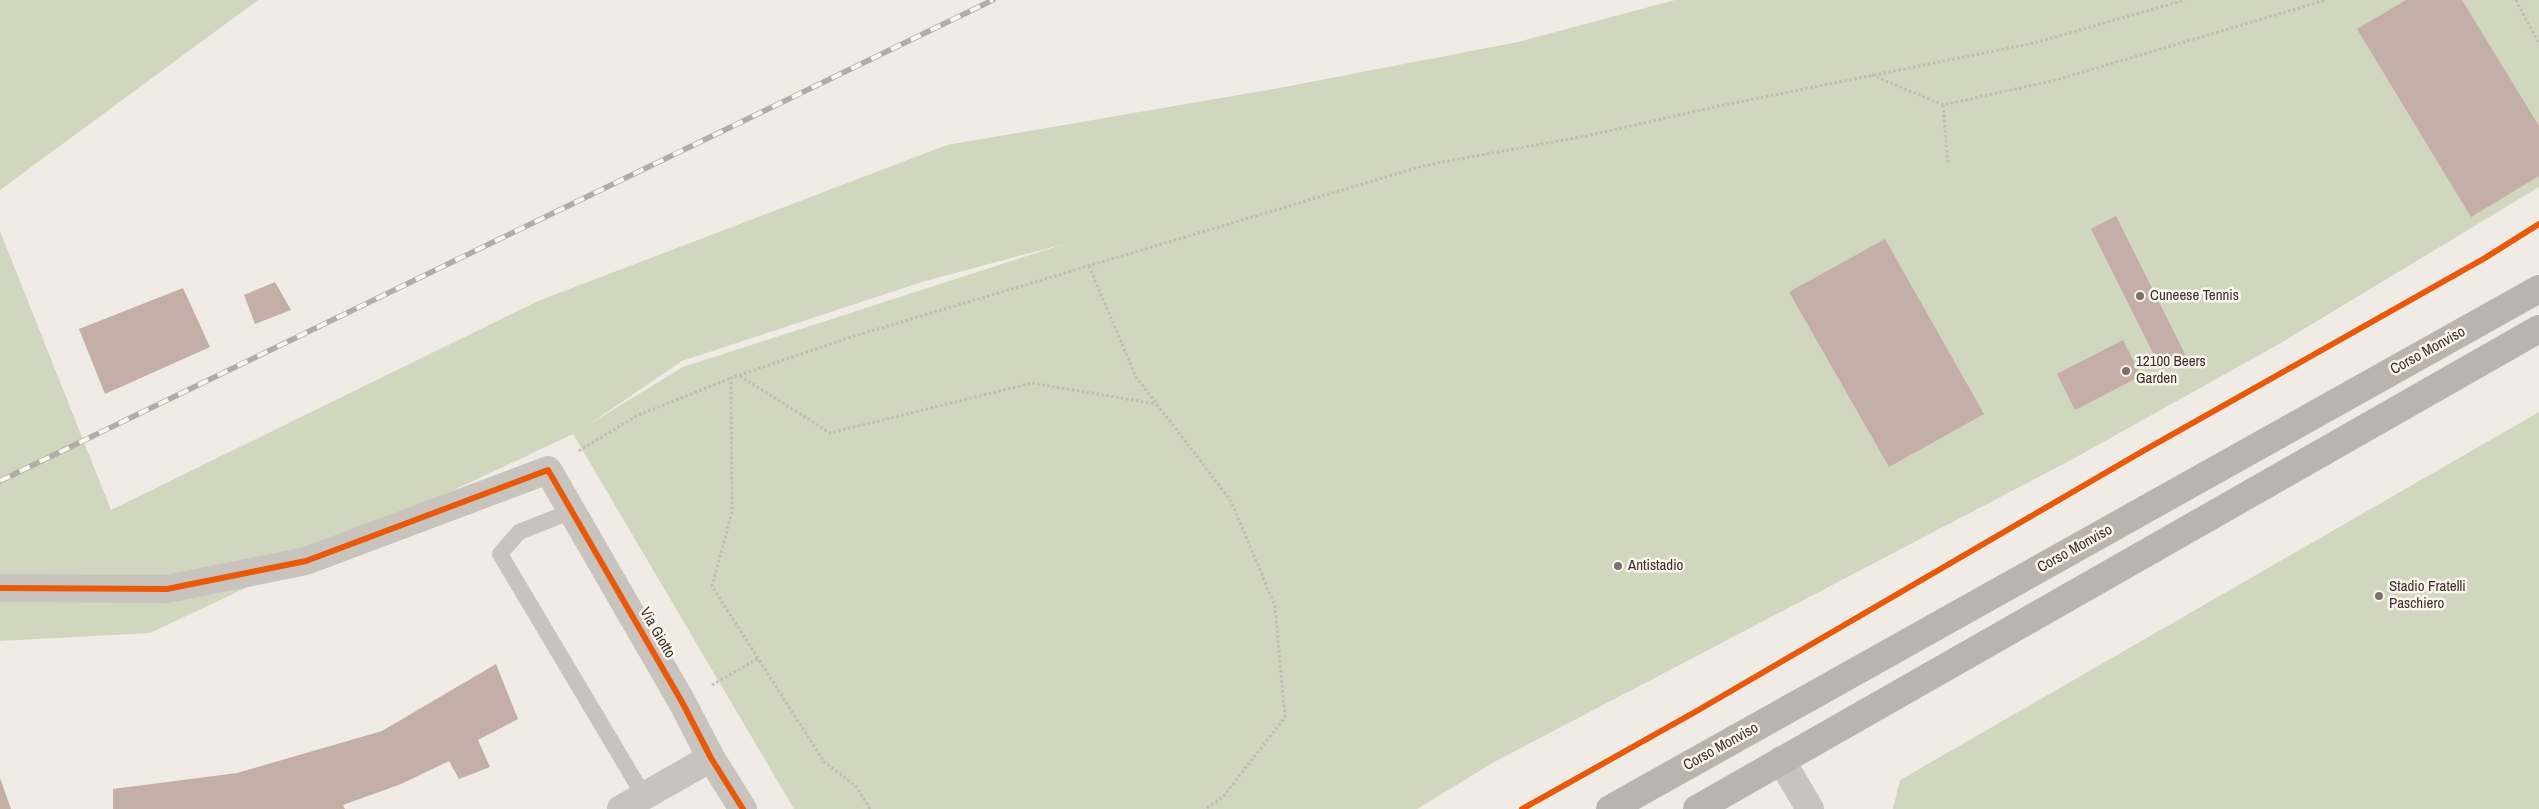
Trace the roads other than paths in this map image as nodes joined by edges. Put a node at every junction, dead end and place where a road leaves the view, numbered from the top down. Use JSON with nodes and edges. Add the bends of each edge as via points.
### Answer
{"nodes":[{"id":1,"x":2539,"y":289,"type":"edge"},
{"id":2,"x":2539,"y":329,"type":"edge"},
{"id":3,"x":572,"y":511,"type":"junction"},
{"id":4,"x":0,"y":588,"type":"edge"},
{"id":5,"x":711,"y":758,"type":"junction"},
{"id":6,"x":1781,"y":760,"type":"junction"},
{"id":7,"x":633,"y":802,"type":"edge"},
{"id":8,"x":743,"y":809,"type":"edge"},
{"id":9,"x":1610,"y":809,"type":"edge"},
{"id":10,"x":1697,"y":809,"type":"edge"},
{"id":11,"x":1810,"y":809,"type":"edge"}],
"edges":[{"from":1,"to":9,"type":"main road","name":"Corso Monviso"},
{"from":2,"to":6,"type":"main road"},
{"from":3,"to":4,"type":"street","name":"Via Giotto","via":[[548,470],[306,561],[167,589]]},
{"from":3,"to":5,"type":"street","name":"Via Giotto"},
{"from":3,"to":7,"type":"lane","via":[[519,532],[500,554]]},
{"from":5,"to":7,"type":"street"},
{"from":5,"to":8,"type":"street","name":"Via Giotto"},
{"from":6,"to":10,"type":"main road"},
{"from":6,"to":11,"type":"street"}]}
